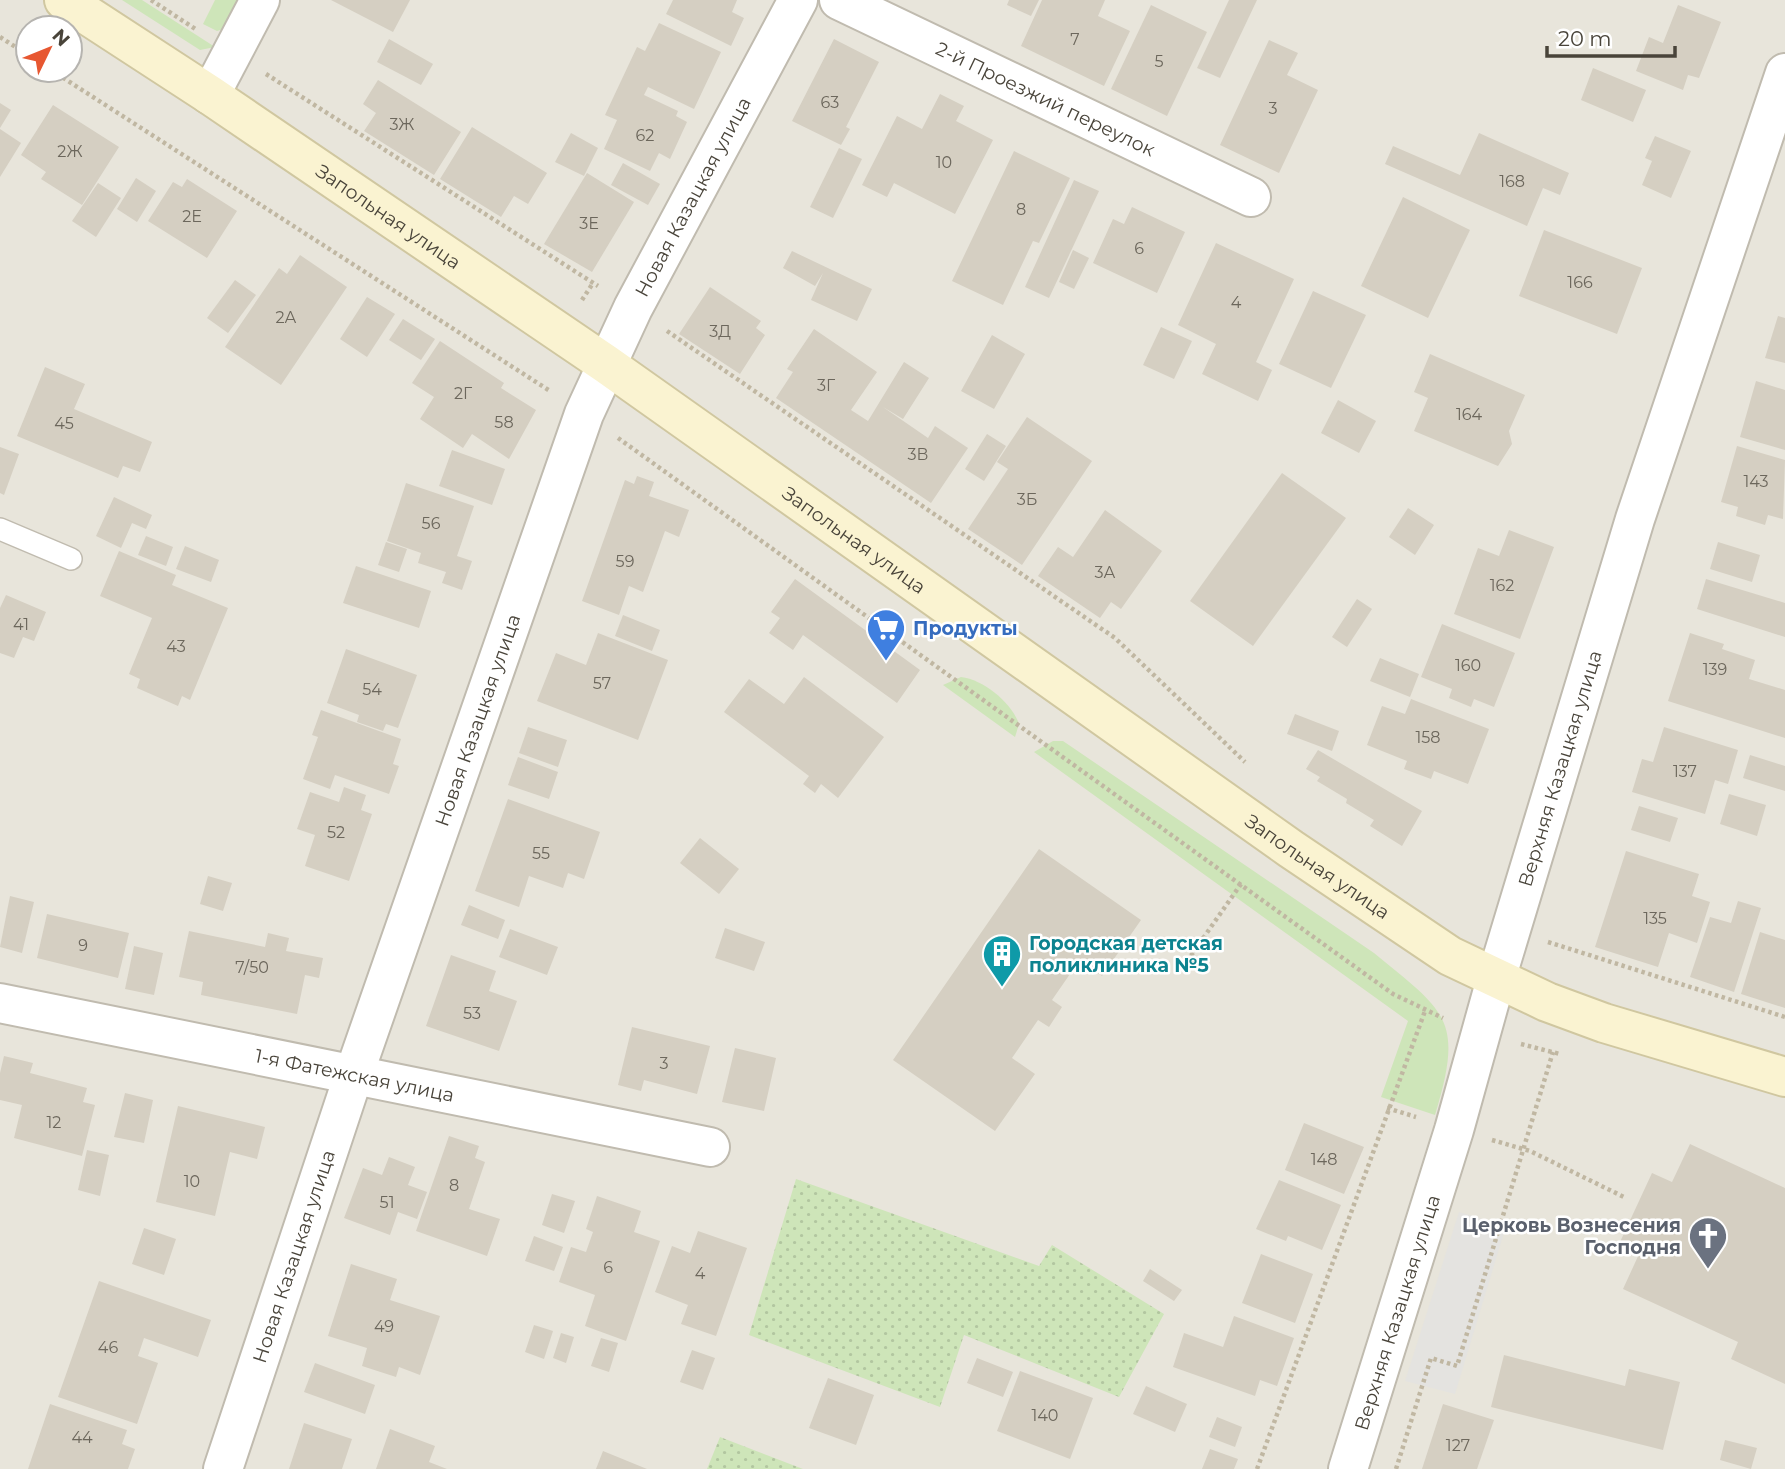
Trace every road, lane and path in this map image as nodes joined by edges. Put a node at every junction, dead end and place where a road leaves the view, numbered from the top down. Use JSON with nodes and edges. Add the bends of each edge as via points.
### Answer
{"nodes":[{"id":1,"x":64,"y":0,"type":"edge"},
{"id":2,"x":151,"y":0,"type":"edge"},
{"id":3,"x":260,"y":0,"type":"edge"},
{"id":4,"x":797,"y":0,"type":"edge"},
{"id":5,"x":839,"y":0,"type":"edge"},
{"id":6,"x":232,"y":52,"type":"junction"},
{"id":7,"x":1785,"y":73,"type":"edge"},
{"id":8,"x":73,"y":84,"type":"edge"},
{"id":9,"x":210,"y":95,"type":"junction"},
{"id":10,"x":1251,"y":197,"type":"dead end"},
{"id":11,"x":633,"y":308,"type":"junction"},
{"id":12,"x":606,"y":364,"type":"junction"},
{"id":13,"x":584,"y":414,"type":"junction"},
{"id":14,"x":0,"y":528,"type":"edge"},
{"id":15,"x":71,"y":559,"type":"dead end"},
{"id":16,"x":1251,"y":768,"type":"dead end"},
{"id":17,"x":1241,"y":884,"type":"junction"},
{"id":18,"x":1511,"y":930,"type":"junction"},
{"id":19,"x":1183,"y":967,"type":"dead end"},
{"id":20,"x":1496,"y":979,"type":"junction"},
{"id":21,"x":0,"y":1003,"type":"edge"},
{"id":22,"x":1425,"y":1011,"type":"junction"},
{"id":23,"x":1785,"y":1017,"type":"edge"},
{"id":24,"x":1480,"y":1033,"type":"junction"},
{"id":25,"x":1552,"y":1052,"type":"junction"},
{"id":26,"x":1565,"y":1056,"type":"dead end"},
{"id":27,"x":354,"y":1074,"type":"junction"},
{"id":28,"x":1785,"y":1077,"type":"edge"},
{"id":29,"x":1387,"y":1108,"type":"junction"},
{"id":30,"x":1454,"y":1130,"type":"junction"},
{"id":31,"x":710,"y":1147,"type":"dead end"},
{"id":32,"x":1522,"y":1149,"type":"junction"},
{"id":33,"x":1624,"y":1197,"type":"dead end"},
{"id":34,"x":223,"y":1469,"type":"edge"},
{"id":35,"x":1256,"y":1469,"type":"edge"},
{"id":36,"x":1348,"y":1469,"type":"edge"},
{"id":37,"x":1396,"y":1469,"type":"edge"}],
"edges":[{"from":1,"to":9,"type":"main road","name":"Запольная улица"},
{"from":2,"to":6,"type":"path"},
{"from":3,"to":6,"type":"street"},
{"from":4,"to":11,"type":"street","name":"Новая Казацкая улица"},
{"from":5,"to":10,"type":"street","name":"2-й Проезжий переулок"},
{"from":6,"to":9,"type":"street"},
{"from":6,"to":11,"type":"path"},
{"from":7,"to":18,"type":"street","name":"Верхняя Казацкая улица","via":[[1635,519]]},
{"from":8,"to":13,"type":"path"},
{"from":9,"to":12,"type":"main road","name":"Запольная улица"},
{"from":11,"to":12,"type":"street","name":"Новая Казацкая улица"},
{"from":11,"to":16,"type":"path","via":[[1115,638]]},
{"from":12,"to":13,"type":"street","name":"Новая Казацкая улица"},
{"from":12,"to":20,"type":"main road","name":"Запольная улица","via":[[1291,849],[1450,956]]},
{"from":13,"to":17,"type":"path"},
{"from":13,"to":27,"type":"street","name":"Новая Казацкая улица"},
{"from":14,"to":15,"type":"lane"},
{"from":17,"to":19,"type":"path"},
{"from":17,"to":22,"type":"path","via":[[1393,994]]},
{"from":18,"to":20,"type":"street","name":"Верхняя Казацкая улица"},
{"from":18,"to":23,"type":"path"},
{"from":20,"to":24,"type":"street","name":"Верхняя Казацкая улица"},
{"from":20,"to":28,"type":"main road","name":"Запольная улица","via":[[1604,1023]]},
{"from":21,"to":27,"type":"street","name":"1-я Фатежская улица"},
{"from":22,"to":24,"type":"path"},
{"from":22,"to":29,"type":"path"},
{"from":24,"to":25,"type":"path"},
{"from":24,"to":30,"type":"street","name":"Верхняя Казацкая улица"},
{"from":25,"to":26,"type":"path"},
{"from":25,"to":32,"type":"path"},
{"from":27,"to":31,"type":"street","name":"1-я Фатежская улица"},
{"from":27,"to":34,"type":"street","name":"Новая Казацкая улица"},
{"from":29,"to":30,"type":"path"},
{"from":29,"to":35,"type":"path"},
{"from":30,"to":32,"type":"path"},
{"from":30,"to":36,"type":"street","name":"Верхняя Казацкая улица"},
{"from":32,"to":33,"type":"path"},
{"from":32,"to":37,"type":"path","via":[[1457,1366],[1431,1358]]}]}
